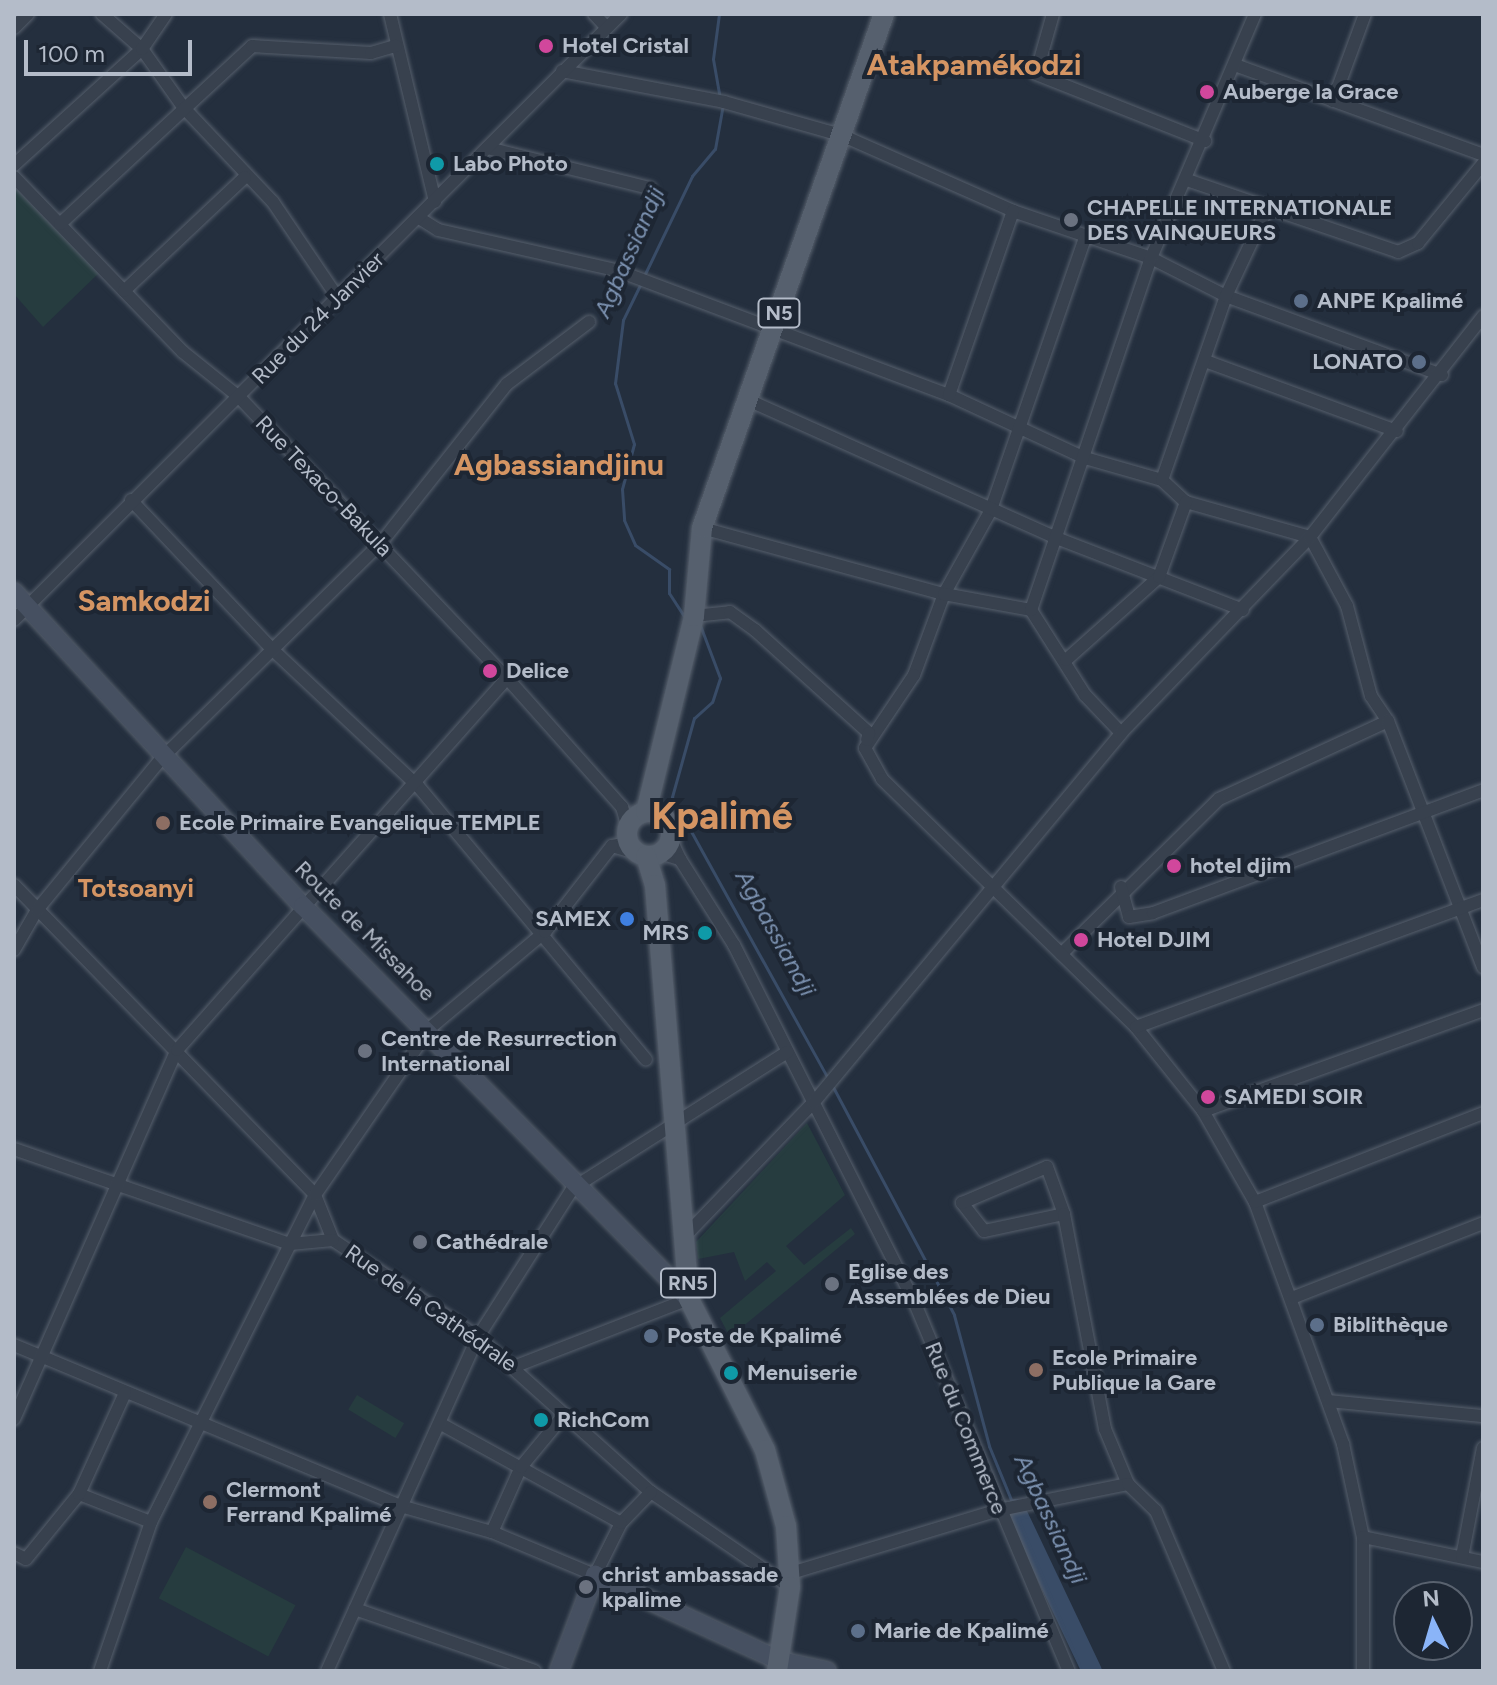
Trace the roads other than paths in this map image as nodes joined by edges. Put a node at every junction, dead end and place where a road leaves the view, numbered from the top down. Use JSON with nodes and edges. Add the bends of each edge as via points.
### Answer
{"nodes":[{"id":1,"x":28,"y":14,"type":"edge"},
{"id":2,"x":102,"y":14,"type":"edge"},
{"id":3,"x":166,"y":14,"type":"edge"},
{"id":4,"x":390,"y":14,"type":"edge"},
{"id":5,"x":594,"y":14,"type":"edge"},
{"id":6,"x":621,"y":14,"type":"edge"},
{"id":7,"x":884,"y":14,"type":"edge"},
{"id":8,"x":1053,"y":14,"type":"edge"},
{"id":9,"x":1255,"y":14,"type":"edge"},
{"id":10,"x":1365,"y":14,"type":"edge"},
{"id":11,"x":606,"y":27,"type":"junction"},
{"id":12,"x":14,"y":28,"type":"edge"},
{"id":13,"x":396,"y":46,"type":"junction"},
{"id":14,"x":142,"y":49,"type":"junction"},
{"id":15,"x":1235,"y":65,"type":"junction"},
{"id":16,"x":562,"y":71,"type":"junction"},
{"id":17,"x":1333,"y":101,"type":"junction"},
{"id":18,"x":184,"y":108,"type":"junction"},
{"id":19,"x":841,"y":135,"type":"junction"},
{"id":20,"x":1205,"y":141,"type":"junction"},
{"id":21,"x":488,"y":148,"type":"junction"},
{"id":22,"x":1483,"y":155,"type":"edge"},
{"id":23,"x":1483,"y":164,"type":"edge"},
{"id":24,"x":14,"y":165,"type":"edge"},
{"id":25,"x":14,"y":177,"type":"edge"},
{"id":26,"x":245,"y":177,"type":"junction"},
{"id":27,"x":1190,"y":181,"type":"junction"},
{"id":28,"x":650,"y":188,"type":"dead end"},
{"id":29,"x":435,"y":202,"type":"junction"},
{"id":30,"x":1267,"y":209,"type":"junction"},
{"id":31,"x":1013,"y":211,"type":"junction"},
{"id":32,"x":419,"y":218,"type":"junction"},
{"id":33,"x":60,"y":224,"type":"junction"},
{"id":34,"x":1085,"y":238,"type":"junction"},
{"id":35,"x":1151,"y":258,"type":"junction"},
{"id":36,"x":124,"y":291,"type":"junction"},
{"id":37,"x":1226,"y":296,"type":"junction"},
{"id":38,"x":338,"y":298,"type":"junction"},
{"id":39,"x":1483,"y":316,"type":"edge"},
{"id":40,"x":589,"y":322,"type":"dead end"},
{"id":41,"x":773,"y":331,"type":"junction"},
{"id":42,"x":1208,"y":362,"type":"junction"},
{"id":43,"x":1442,"y":375,"type":"junction"},
{"id":44,"x":949,"y":395,"type":"junction"},
{"id":45,"x":239,"y":397,"type":"junction"},
{"id":46,"x":748,"y":400,"type":"junction"},
{"id":47,"x":1017,"y":429,"type":"junction"},
{"id":48,"x":1397,"y":431,"type":"junction"},
{"id":49,"x":1085,"y":458,"type":"junction"},
{"id":50,"x":1162,"y":480,"type":"junction"},
{"id":51,"x":131,"y":500,"type":"junction"},
{"id":52,"x":1186,"y":502,"type":"junction"},
{"id":53,"x":991,"y":510,"type":"junction"},
{"id":54,"x":702,"y":528,"type":"junction"},
{"id":55,"x":1310,"y":537,"type":"junction"},
{"id":56,"x":1059,"y":539,"type":"junction"},
{"id":57,"x":380,"y":544,"type":"junction"},
{"id":58,"x":1159,"y":577,"type":"junction"},
{"id":59,"x":944,"y":594,"type":"junction"},
{"id":60,"x":20,"y":599,"type":"edge"},
{"id":61,"x":1031,"y":610,"type":"junction"},
{"id":62,"x":1243,"y":610,"type":"junction"},
{"id":63,"x":14,"y":620,"type":"edge"},
{"id":64,"x":692,"y":622,"type":"junction"},
{"id":65,"x":274,"y":651,"type":"junction"},
{"id":66,"x":1066,"y":660,"type":"junction"},
{"id":67,"x":507,"y":678,"type":"junction"},
{"id":68,"x":1388,"y":721,"type":"junction"},
{"id":69,"x":1121,"y":733,"type":"junction"},
{"id":70,"x":865,"y":748,"type":"junction"},
{"id":71,"x":162,"y":758,"type":"junction"},
{"id":72,"x":418,"y":786,"type":"junction"},
{"id":73,"x":1483,"y":790,"type":"edge"},
{"id":74,"x":622,"y":807,"type":"junction"},
{"id":75,"x":655,"y":814,"type":"junction"},
{"id":76,"x":1420,"y":815,"type":"junction"},
{"id":77,"x":623,"y":839,"type":"junction"},
{"id":78,"x":664,"y":852,"type":"junction"},
{"id":79,"x":994,"y":882,"type":"junction"},
{"id":80,"x":14,"y":885,"type":"edge"},
{"id":81,"x":1121,"y":887,"type":"junction"},
{"id":82,"x":1483,"y":900,"type":"edge"},
{"id":83,"x":303,"y":906,"type":"junction"},
{"id":84,"x":1461,"y":909,"type":"junction"},
{"id":85,"x":37,"y":910,"type":"junction"},
{"id":86,"x":545,"y":932,"type":"junction"},
{"id":87,"x":14,"y":950,"type":"edge"},
{"id":88,"x":1061,"y":954,"type":"junction"},
{"id":89,"x":1483,"y":967,"type":"edge"},
{"id":90,"x":1483,"y":1010,"type":"edge"},
{"id":91,"x":1136,"y":1027,"type":"junction"},
{"id":92,"x":430,"y":1028,"type":"junction"},
{"id":93,"x":177,"y":1050,"type":"junction"},
{"id":94,"x":787,"y":1052,"type":"junction"},
{"id":95,"x":646,"y":1060,"type":"dead end"},
{"id":96,"x":814,"y":1102,"type":"junction"},
{"id":97,"x":1203,"y":1111,"type":"junction"},
{"id":98,"x":1483,"y":1113,"type":"edge"},
{"id":99,"x":674,"y":1117,"type":"junction"},
{"id":100,"x":14,"y":1149,"type":"edge"},
{"id":101,"x":115,"y":1188,"type":"junction"},
{"id":102,"x":573,"y":1188,"type":"junction"},
{"id":103,"x":315,"y":1195,"type":"junction"},
{"id":104,"x":1255,"y":1202,"type":"junction"},
{"id":105,"x":1064,"y":1214,"type":"junction"},
{"id":106,"x":1483,"y":1223,"type":"edge"},
{"id":107,"x":684,"y":1237,"type":"junction"},
{"id":108,"x":333,"y":1240,"type":"junction"},
{"id":109,"x":290,"y":1244,"type":"junction"},
{"id":110,"x":1292,"y":1298,"type":"junction"},
{"id":111,"x":689,"y":1299,"type":"junction"},
{"id":112,"x":478,"y":1337,"type":"junction"},
{"id":113,"x":14,"y":1345,"type":"edge"},
{"id":114,"x":42,"y":1356,"type":"junction"},
{"id":115,"x":516,"y":1366,"type":"junction"},
{"id":116,"x":125,"y":1393,"type":"junction"},
{"id":117,"x":1329,"y":1401,"type":"junction"},
{"id":118,"x":564,"y":1415,"type":"junction"},
{"id":119,"x":1483,"y":1416,"type":"edge"},
{"id":120,"x":14,"y":1419,"type":"edge"},
{"id":121,"x":201,"y":1422,"type":"junction"},
{"id":122,"x":441,"y":1424,"type":"junction"},
{"id":123,"x":1483,"y":1448,"type":"edge"},
{"id":124,"x":521,"y":1467,"type":"junction"},
{"id":125,"x":1128,"y":1484,"type":"junction"},
{"id":126,"x":651,"y":1492,"type":"junction"},
{"id":127,"x":79,"y":1494,"type":"junction"},
{"id":128,"x":404,"y":1507,"type":"junction"},
{"id":129,"x":999,"y":1510,"type":"junction"},
{"id":130,"x":151,"y":1522,"type":"junction"},
{"id":131,"x":621,"y":1523,"type":"junction"},
{"id":132,"x":492,"y":1532,"type":"junction"},
{"id":133,"x":1363,"y":1537,"type":"junction"},
{"id":134,"x":14,"y":1553,"type":"edge"},
{"id":135,"x":1462,"y":1557,"type":"junction"},
{"id":136,"x":1483,"y":1562,"type":"edge"},
{"id":137,"x":595,"y":1575,"type":"junction"},
{"id":138,"x":790,"y":1580,"type":"junction"},
{"id":139,"x":355,"y":1609,"type":"junction"},
{"id":140,"x":778,"y":1666,"type":"edge"},
{"id":141,"x":100,"y":1671,"type":"edge"},
{"id":142,"x":327,"y":1671,"type":"edge"},
{"id":143,"x":535,"y":1671,"type":"edge"},
{"id":144,"x":559,"y":1671,"type":"edge"},
{"id":145,"x":827,"y":1671,"type":"edge"},
{"id":146,"x":1069,"y":1671,"type":"edge"},
{"id":147,"x":1224,"y":1671,"type":"edge"},
{"id":148,"x":1363,"y":1671,"type":"edge"}],
"edges":[{"from":1,"to":12,"type":"street"},
{"from":2,"to":14,"type":"street"},
{"from":3,"to":14,"type":"street"},
{"from":4,"to":13,"type":"street"},
{"from":5,"to":11,"type":"street"},
{"from":6,"to":11,"type":"street","name":"Rue du 24 Janvier"},
{"from":7,"to":19,"type":"main road","name":"N5","number":"N5"},
{"from":8,"to":20,"type":"street","via":[[1036,74]]},
{"from":9,"to":15,"type":"street"},
{"from":10,"to":17,"type":"street"},
{"from":11,"to":16,"type":"street","name":"Rue du 24 Janvier"},
{"from":13,"to":18,"type":"street","via":[[344,52],[262,43],[241,52]]},
{"from":13,"to":29,"type":"street"},
{"from":14,"to":18,"type":"street"},
{"from":14,"to":24,"type":"street"},
{"from":15,"to":17,"type":"street"},
{"from":15,"to":20,"type":"street"},
{"from":16,"to":19,"type":"street","via":[[724,102]]},
{"from":16,"to":21,"type":"street","name":"Rue du 24 Janvier"},
{"from":17,"to":22,"type":"street"},
{"from":18,"to":26,"type":"street"},
{"from":18,"to":33,"type":"street"},
{"from":19,"to":31,"type":"street"},
{"from":19,"to":41,"type":"main road","name":"N5","number":"N5"},
{"from":20,"to":27,"type":"street"},
{"from":21,"to":28,"type":"street"},
{"from":21,"to":29,"type":"street","name":"Rue du 24 Janvier"},
{"from":23,"to":30,"type":"street","via":[[1418,243],[1398,252]]},
{"from":25,"to":33,"type":"street","name":"Rue Texaco-Bakula"},
{"from":26,"to":36,"type":"street"},
{"from":26,"to":38,"type":"street","via":[[273,202]]},
{"from":27,"to":30,"type":"street"},
{"from":27,"to":35,"type":"street"},
{"from":29,"to":32,"type":"street","name":"Rue du 24 Janvier"},
{"from":30,"to":37,"type":"street"},
{"from":31,"to":34,"type":"street"},
{"from":31,"to":44,"type":"street"},
{"from":32,"to":38,"type":"street","name":"Rue du 24 Janvier"},
{"from":32,"to":41,"type":"street","via":[[438,230],[616,270]]},
{"from":33,"to":36,"type":"street","name":"Rue Texaco-Bakula"},
{"from":34,"to":35,"type":"street"},
{"from":34,"to":47,"type":"street"},
{"from":35,"to":37,"type":"street"},
{"from":35,"to":49,"type":"street"},
{"from":36,"to":45,"type":"street","name":"Rue Texaco-Bakula"},
{"from":37,"to":42,"type":"street"},
{"from":37,"to":43,"type":"street"},
{"from":38,"to":45,"type":"street","name":"Rue du 24 Janvier"},
{"from":39,"to":43,"type":"street"},
{"from":40,"to":57,"type":"street","via":[[507,384]]},
{"from":41,"to":44,"type":"street"},
{"from":41,"to":46,"type":"main road","name":"N5","number":"N5"},
{"from":42,"to":48,"type":"street"},
{"from":42,"to":50,"type":"street"},
{"from":43,"to":48,"type":"street"},
{"from":44,"to":47,"type":"street"},
{"from":45,"to":51,"type":"street","name":"Rue du 24 Janvier"},
{"from":45,"to":57,"type":"street","name":"Rue Texaco-Bakula"},
{"from":46,"to":53,"type":"street"},
{"from":46,"to":54,"type":"main road","name":"N5","number":"N5"},
{"from":47,"to":49,"type":"street"},
{"from":47,"to":53,"type":"street"},
{"from":48,"to":55,"type":"street"},
{"from":49,"to":50,"type":"street"},
{"from":49,"to":56,"type":"street"},
{"from":50,"to":52,"type":"street"},
{"from":51,"to":60,"type":"street","name":"Rue du 24 Janvier"},
{"from":51,"to":65,"type":"street"},
{"from":52,"to":55,"type":"street"},
{"from":52,"to":58,"type":"street"},
{"from":53,"to":56,"type":"street"},
{"from":53,"to":59,"type":"street"},
{"from":54,"to":59,"type":"street"},
{"from":54,"to":64,"type":"main road","name":"N5","number":"N5"},
{"from":55,"to":62,"type":"street"},
{"from":55,"to":68,"type":"street","via":[[1347,606],[1371,696]]},
{"from":56,"to":58,"type":"street"},
{"from":56,"to":61,"type":"street"},
{"from":57,"to":65,"type":"street"},
{"from":57,"to":67,"type":"street","name":"Rue Texaco-Bakula"},
{"from":58,"to":62,"type":"street"},
{"from":58,"to":66,"type":"street"},
{"from":59,"to":61,"type":"street"},
{"from":59,"to":70,"type":"street","via":[[914,675]]},
{"from":60,"to":63,"type":"street","name":"Rue du 24 Janvier"},
{"from":60,"to":71,"type":"main road","name":"Route de Missahoe"},
{"from":61,"to":66,"type":"street"},
{"from":62,"to":69,"type":"street"},
{"from":64,"to":70,"type":"street","via":[[730,612],[755,630],[869,733]]},
{"from":64,"to":75,"type":"main road","name":"RN5","number":"N5","via":[[674,676]]},
{"from":65,"to":71,"type":"street"},
{"from":65,"to":72,"type":"street"},
{"from":66,"to":69,"type":"street","via":[[1085,695]]},
{"from":67,"to":72,"type":"street"},
{"from":67,"to":74,"type":"street","name":"Rue Texaco-Bakula"},
{"from":68,"to":76,"type":"street"},
{"from":68,"to":81,"type":"street","via":[[1236,789]]},
{"from":69,"to":79,"type":"street"},
{"from":70,"to":79,"type":"street","via":[[882,779]]},
{"from":71,"to":83,"type":"main road","name":"Route de Missahoe"},
{"from":71,"to":85,"type":"street"},
{"from":72,"to":83,"type":"street"},
{"from":72,"to":86,"type":"street"},
{"from":73,"to":76,"type":"street"},
{"from":74,"to":75,"type":"street"},
{"from":74,"to":77,"type":"street","name":"Rue Texaco-Bakula"},
{"from":75,"to":77,"type":"main road"},
{"from":75,"to":78,"type":"main road","name":"RN5"},
{"from":76,"to":81,"type":"street","via":[[1153,913],[1129,917]]},
{"from":76,"to":84,"type":"street"},
{"from":77,"to":78,"type":"main road"},
{"from":77,"to":86,"type":"street"},
{"from":78,"to":94,"type":"street","name":"Rue du Commerce"},
{"from":78,"to":99,"type":"main road","name":"RN5","number":"RN5","via":[[655,885]]},
{"from":79,"to":88,"type":"street"},
{"from":79,"to":96,"type":"street"},
{"from":80,"to":85,"type":"street","name":"Rue de la Cathédrale"},
{"from":81,"to":88,"type":"street"},
{"from":82,"to":84,"type":"street"},
{"from":83,"to":92,"type":"main road","name":"Route de Missahoe"},
{"from":83,"to":93,"type":"street"},
{"from":84,"to":89,"type":"street"},
{"from":84,"to":91,"type":"street"},
{"from":85,"to":87,"type":"street"},
{"from":85,"to":93,"type":"street","name":"Rue de la Cathédrale"},
{"from":86,"to":92,"type":"street"},
{"from":86,"to":95,"type":"street"},
{"from":88,"to":91,"type":"street"},
{"from":90,"to":97,"type":"street"},
{"from":91,"to":97,"type":"street"},
{"from":92,"to":102,"type":"main road","name":"Route de Missahoe"},
{"from":92,"to":103,"type":"street"},
{"from":93,"to":101,"type":"street"},
{"from":93,"to":103,"type":"street","name":"Rue de la Cathédrale"},
{"from":94,"to":96,"type":"street","name":"Rue du Commerce"},
{"from":94,"to":99,"type":"street"},
{"from":96,"to":107,"type":"street"},
{"from":96,"to":129,"type":"street","name":"Rue du Commerce","via":[[914,1301]]},
{"from":97,"to":104,"type":"street"},
{"from":98,"to":104,"type":"street"},
{"from":99,"to":102,"type":"street"},
{"from":99,"to":107,"type":"main road","name":"RN5","number":"RN5"},
{"from":100,"to":101,"type":"street"},
{"from":101,"to":109,"type":"street"},
{"from":101,"to":114,"type":"street"},
{"from":102,"to":111,"type":"main road","name":"Route de Missahoe"},
{"from":102,"to":112,"type":"street"},
{"from":103,"to":108,"type":"street","name":"Rue de la Cathédrale"},
{"from":103,"to":109,"type":"street"},
{"from":104,"to":110,"type":"street"},
{"from":105,"to":105,"type":"street","via":[[1042,1165],[962,1203],[984,1231]]},
{"from":105,"to":125,"type":"street","via":[[1105,1429]]},
{"from":106,"to":110,"type":"street"},
{"from":107,"to":111,"type":"main road","name":"RN5","number":"RN5"},
{"from":108,"to":109,"type":"street"},
{"from":108,"to":112,"type":"street","name":"Rue de la Cathédrale"},
{"from":109,"to":121,"type":"street"},
{"from":110,"to":117,"type":"street"},
{"from":111,"to":115,"type":"street"},
{"from":111,"to":138,"type":"main road","name":"RN5","number":"RN5","via":[[769,1458]]},
{"from":112,"to":115,"type":"street","name":"Rue de la Cathédrale"},
{"from":112,"to":122,"type":"street"},
{"from":113,"to":114,"type":"street"},
{"from":114,"to":116,"type":"street"},
{"from":114,"to":120,"type":"street"},
{"from":115,"to":118,"type":"street","name":"Rue de la Cathédrale"},
{"from":116,"to":121,"type":"street"},
{"from":116,"to":127,"type":"street"},
{"from":117,"to":119,"type":"street"},
{"from":117,"to":133,"type":"street"},
{"from":118,"to":124,"type":"street"},
{"from":118,"to":126,"type":"street","name":"Rue de la Cathédrale"},
{"from":121,"to":128,"type":"street"},
{"from":121,"to":130,"type":"street"},
{"from":122,"to":124,"type":"street"},
{"from":122,"to":128,"type":"street"},
{"from":123,"to":135,"type":"street"},
{"from":124,"to":131,"type":"street"},
{"from":124,"to":132,"type":"street"},
{"from":125,"to":129,"type":"street"},
{"from":125,"to":147,"type":"street","via":[[1156,1511]]},
{"from":126,"to":131,"type":"street"},
{"from":126,"to":138,"type":"street","name":"Rue de la Cathédrale"},
{"from":127,"to":130,"type":"street"},
{"from":127,"to":134,"type":"street","via":[[26,1559]]},
{"from":128,"to":132,"type":"street"},
{"from":128,"to":139,"type":"street"},
{"from":129,"to":138,"type":"street"},
{"from":129,"to":146,"type":"street","name":"Rue du Commerce"},
{"from":130,"to":141,"type":"street"},
{"from":131,"to":137,"type":"street"},
{"from":132,"to":137,"type":"street"},
{"from":133,"to":135,"type":"street"},
{"from":133,"to":148,"type":"street"},
{"from":135,"to":136,"type":"street"},
{"from":137,"to":140,"type":"main road"},
{"from":137,"to":144,"type":"main road"},
{"from":138,"to":140,"type":"main road","name":"RN5","number":"RN5"},
{"from":139,"to":142,"type":"street"},
{"from":139,"to":143,"type":"street"},
{"from":140,"to":145,"type":"main road"}]}
